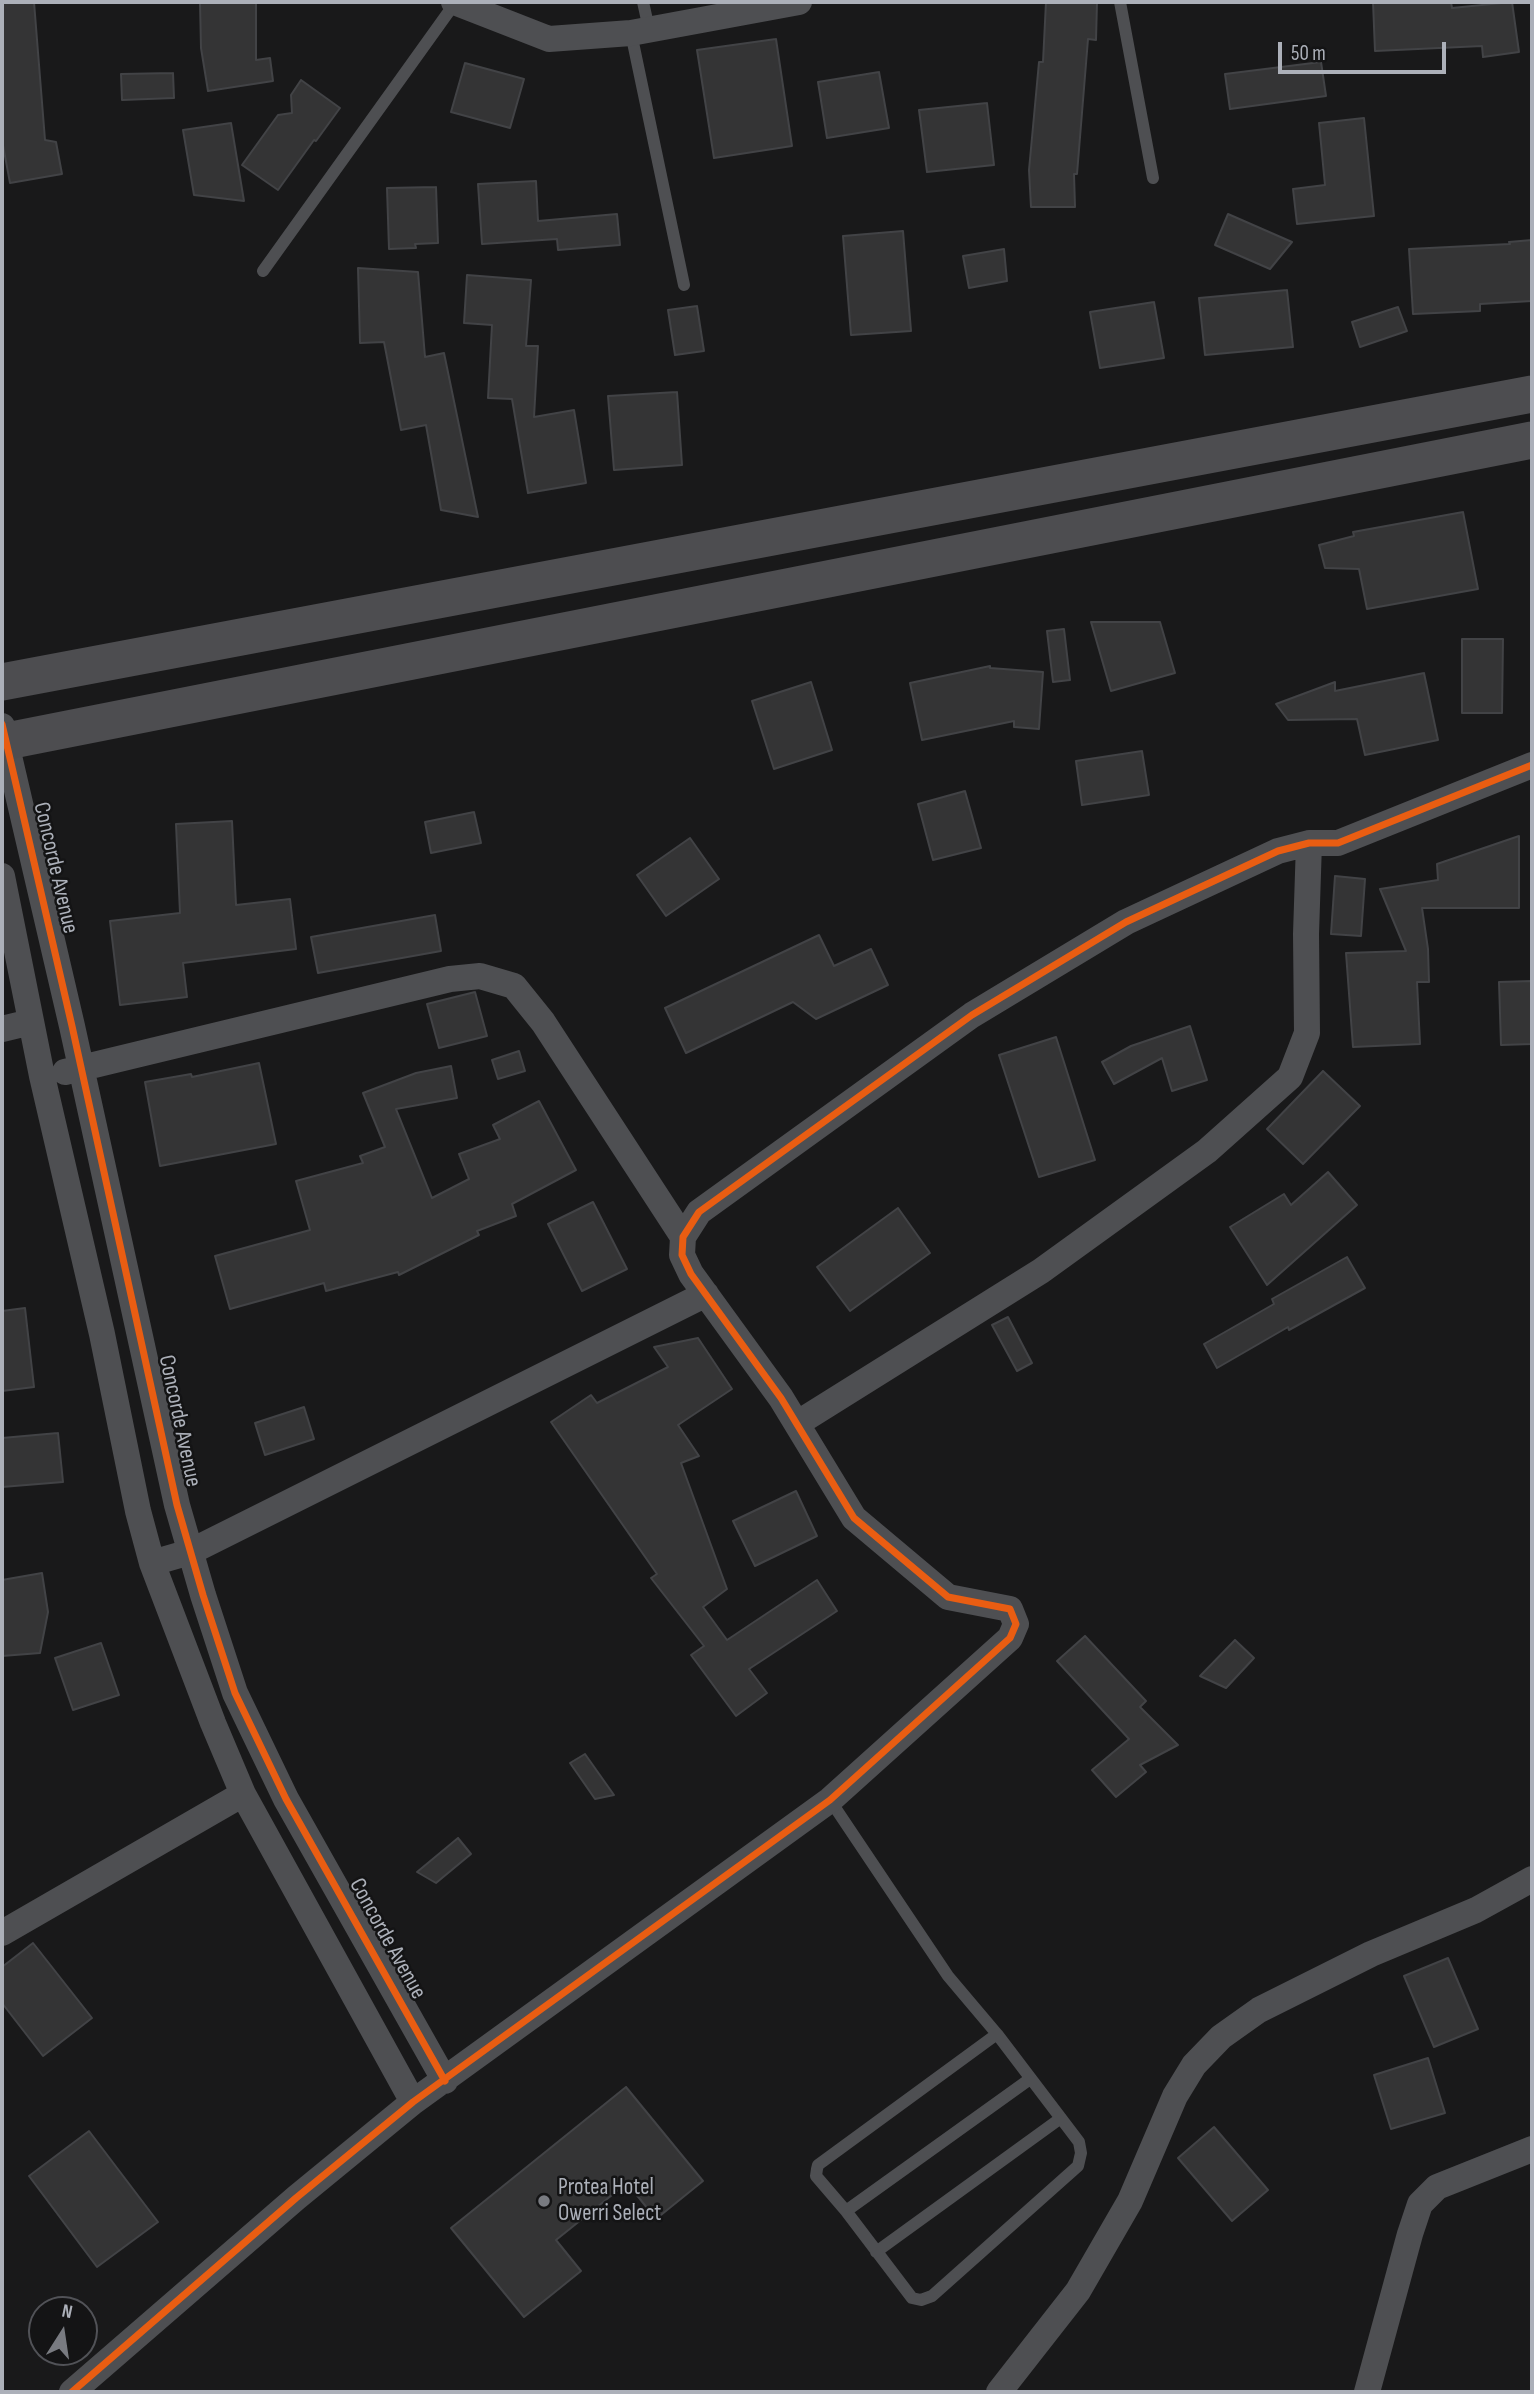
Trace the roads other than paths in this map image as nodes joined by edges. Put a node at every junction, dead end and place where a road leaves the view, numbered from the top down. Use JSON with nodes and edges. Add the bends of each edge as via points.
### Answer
{"nodes":[{"id":1,"x":454,"y":2,"type":"edge"},
{"id":2,"x":643,"y":2,"type":"edge"},
{"id":3,"x":799,"y":2,"type":"edge"},
{"id":4,"x":1120,"y":2,"type":"edge"},
{"id":5,"x":640,"y":31,"type":"junction"},
{"id":6,"x":1153,"y":178,"type":"dead end"},
{"id":7,"x":264,"y":271,"type":"dead end"},
{"id":8,"x":684,"y":285,"type":"dead end"},
{"id":9,"x":1532,"y":394,"type":"edge"},
{"id":10,"x":1532,"y":440,"type":"edge"},
{"id":11,"x":2,"y":681,"type":"edge"},
{"id":12,"x":3,"y":736,"type":"edge"},
{"id":13,"x":1532,"y":765,"type":"edge"},
{"id":14,"x":1309,"y":843,"type":"junction"},
{"id":15,"x":2,"y":876,"type":"edge"},
{"id":16,"x":31,"y":1022,"type":"junction"},
{"id":17,"x":2,"y":1029,"type":"edge"},
{"id":18,"x":81,"y":1070,"type":"junction"},
{"id":19,"x":42,"y":1076,"type":"junction"},
{"id":20,"x":683,"y":1237,"type":"junction"},
{"id":21,"x":706,"y":1294,"type":"junction"},
{"id":22,"x":798,"y":1423,"type":"junction"},
{"id":23,"x":190,"y":1552,"type":"junction"},
{"id":24,"x":152,"y":1563,"type":"junction"},
{"id":25,"x":243,"y":1794,"type":"junction"},
{"id":26,"x":830,"y":1800,"type":"junction"},
{"id":27,"x":1532,"y":1879,"type":"edge"},
{"id":28,"x":2,"y":1933,"type":"edge"},
{"id":29,"x":997,"y":2034,"type":"junction"},
{"id":30,"x":1030,"y":2079,"type":"junction"},
{"id":31,"x":445,"y":2081,"type":"junction"},
{"id":32,"x":413,"y":2102,"type":"junction"},
{"id":33,"x":1061,"y":2118,"type":"junction"},
{"id":34,"x":1532,"y":2149,"type":"edge"},
{"id":35,"x":846,"y":2211,"type":"junction"},
{"id":36,"x":876,"y":2252,"type":"junction"},
{"id":37,"x":72,"y":2392,"type":"edge"},
{"id":38,"x":999,"y":2392,"type":"edge"},
{"id":39,"x":1367,"y":2392,"type":"edge"}],
"edges":[{"from":1,"to":5,"type":"street","via":[[549,39]]},
{"from":1,"to":7,"type":"lane"},
{"from":2,"to":5,"type":"lane"},
{"from":3,"to":5,"type":"street"},
{"from":4,"to":6,"type":"lane"},
{"from":5,"to":8,"type":"lane"},
{"from":9,"to":11,"type":"main road"},
{"from":10,"to":12,"type":"main road"},
{"from":12,"to":18,"type":"street","name":"Concorde Avenue"},
{"from":13,"to":14,"type":"street","via":[[1338,843]]},
{"from":14,"to":20,"type":"street","via":[[1278,851],[1126,922],[972,1014],[699,1212]]},
{"from":14,"to":22,"type":"street","via":[[1307,1033],[1290,1077],[1207,1151],[1041,1271]]},
{"from":15,"to":16,"type":"street"},
{"from":16,"to":17,"type":"street"},
{"from":16,"to":19,"type":"street"},
{"from":18,"to":19,"type":"street"},
{"from":18,"to":20,"type":"street","via":[[450,979],[480,976],[514,986],[543,1022]]},
{"from":18,"to":23,"type":"street","name":"Concorde Avenue"},
{"from":19,"to":24,"type":"street"},
{"from":20,"to":21,"type":"street","via":[[682,1255]]},
{"from":21,"to":22,"type":"street"},
{"from":21,"to":23,"type":"street"},
{"from":22,"to":26,"type":"street","via":[[854,1518],[948,1597],[1010,1609],[1016,1623],[1010,1638]]},
{"from":23,"to":24,"type":"street"},
{"from":23,"to":31,"type":"street","name":"Concorde Avenue","via":[[235,1693],[260,1746]]},
{"from":24,"to":25,"type":"street"},
{"from":25,"to":28,"type":"street"},
{"from":25,"to":32,"type":"street"},
{"from":26,"to":29,"type":"lane","via":[[948,1976]]},
{"from":26,"to":31,"type":"street"},
{"from":27,"to":38,"type":"street","via":[[1476,1910],[1371,1954],[1259,2010],[1222,2037],[1194,2064],[1175,2096],[1130,2201],[1078,2291]]},
{"from":29,"to":30,"type":"lane"},
{"from":29,"to":35,"type":"lane","via":[[818,2165],[816,2176]]},
{"from":30,"to":33,"type":"lane"},
{"from":30,"to":35,"type":"lane"},
{"from":31,"to":32,"type":"street"},
{"from":32,"to":37,"type":"street"},
{"from":33,"to":36,"type":"lane"},
{"from":33,"to":36,"type":"lane","via":[[1079,2142],[1077,2166],[932,2296],[912,2298]]},
{"from":34,"to":39,"type":"street","via":[[1437,2186],[1420,2204]]},
{"from":35,"to":36,"type":"lane"}]}
